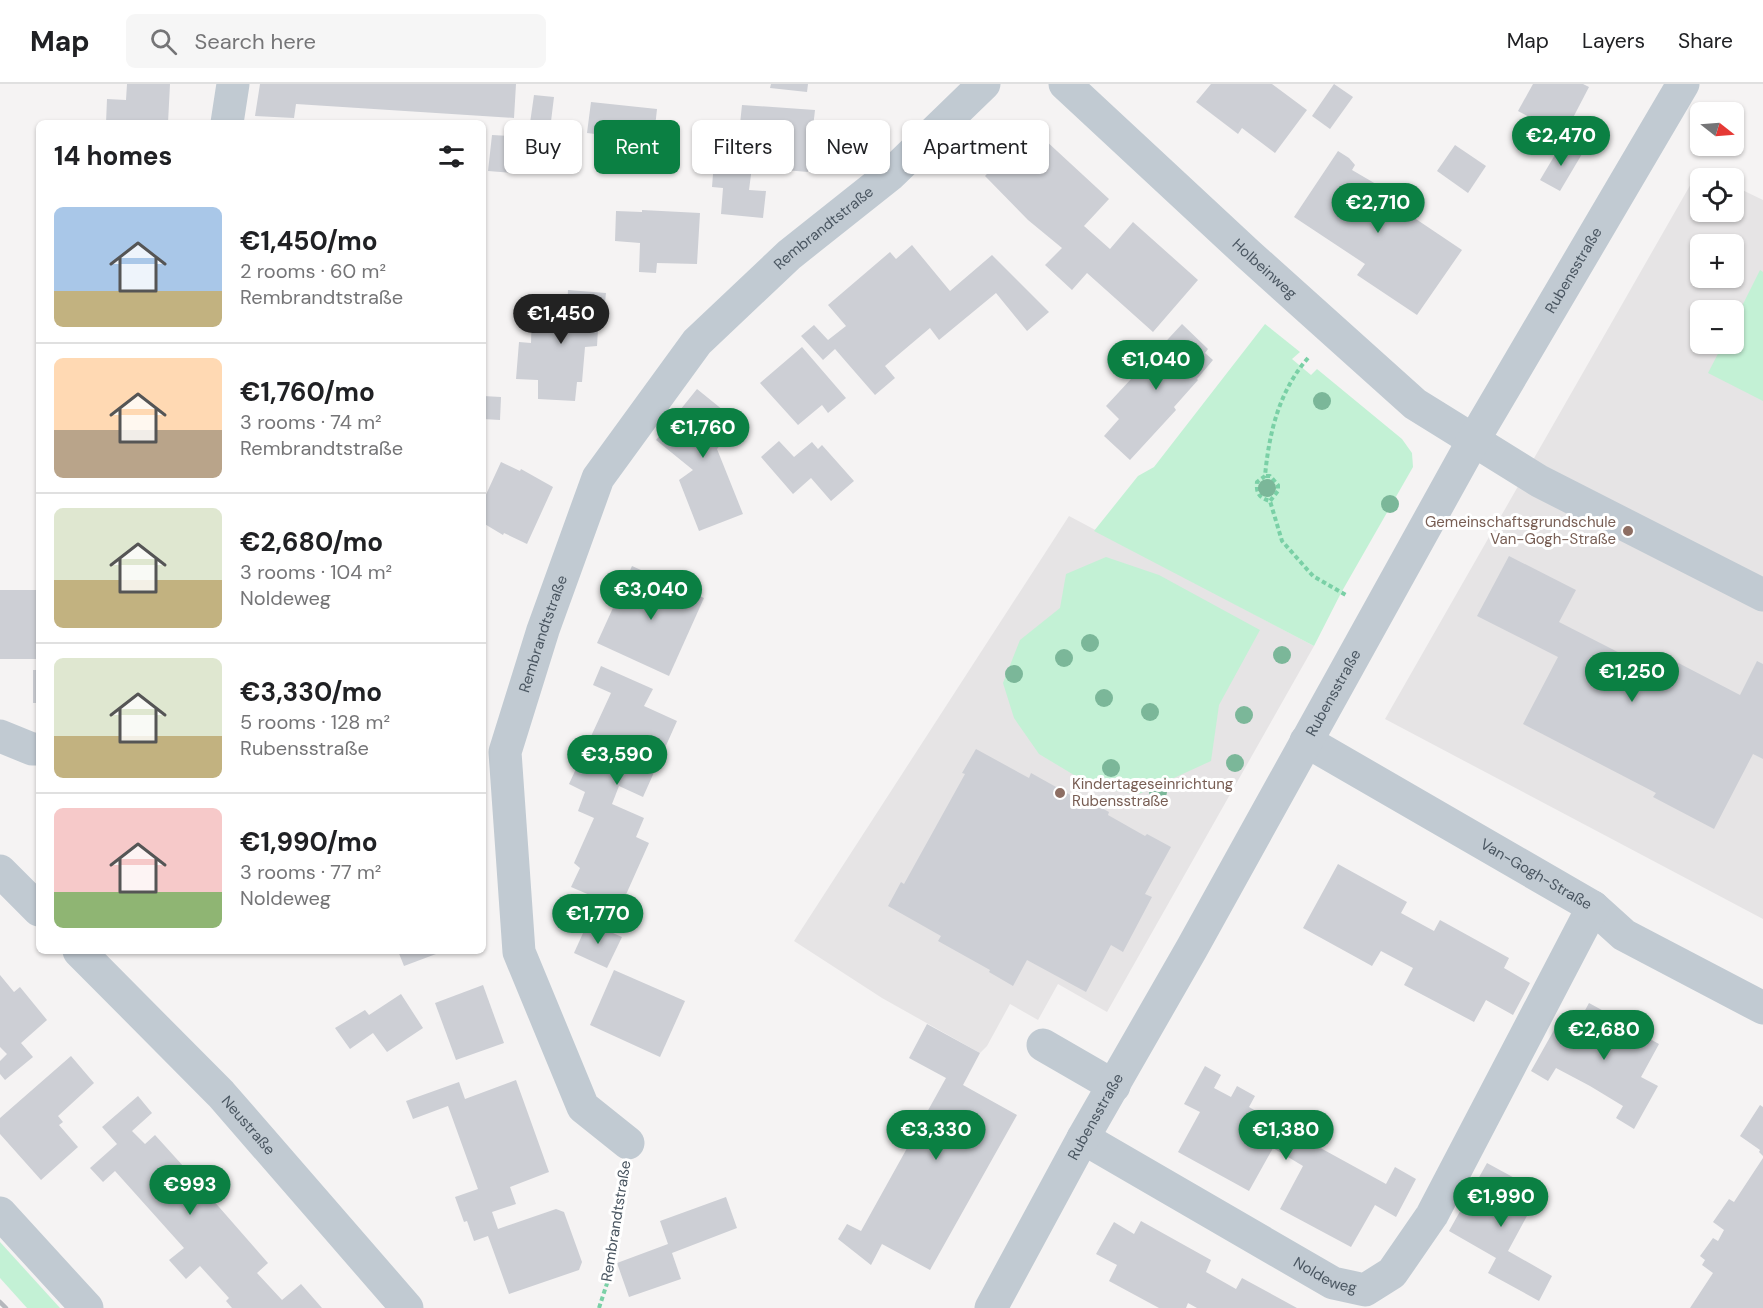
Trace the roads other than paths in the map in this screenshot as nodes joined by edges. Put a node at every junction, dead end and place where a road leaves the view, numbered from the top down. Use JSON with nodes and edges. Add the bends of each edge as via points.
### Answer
{"nodes":[{"id":1,"x":233,"y":84,"type":"edge"},
{"id":2,"x":984,"y":84,"type":"edge"},
{"id":3,"x":1065,"y":84,"type":"edge"},
{"id":4,"x":1683,"y":84,"type":"edge"},
{"id":5,"x":227,"y":120,"type":"edge"},
{"id":6,"x":1473,"y":441,"type":"junction"},
{"id":7,"x":1763,"y":595,"type":"edge"},
{"id":8,"x":0,"y":736,"type":"edge"},
{"id":9,"x":1306,"y":741,"type":"junction"},
{"id":10,"x":36,"y":749,"type":"edge"},
{"id":11,"x":494,"y":752,"type":"edge"},
{"id":12,"x":0,"y":871,"type":"edge"},
{"id":13,"x":36,"y":907,"type":"edge"},
{"id":14,"x":1593,"y":907,"type":"junction"},
{"id":15,"x":82,"y":954,"type":"edge"},
{"id":16,"x":1763,"y":1008,"type":"edge"},
{"id":17,"x":1043,"y":1045,"type":"dead end"},
{"id":18,"x":1114,"y":1086,"type":"junction"},
{"id":19,"x":1083,"y":1138,"type":"junction"},
{"id":20,"x":628,"y":1143,"type":"road end"},
{"id":21,"x":0,"y":1213,"type":"edge"},
{"id":22,"x":87,"y":1308,"type":"edge"},
{"id":23,"x":407,"y":1308,"type":"edge"},
{"id":24,"x":991,"y":1308,"type":"edge"}],
"edges":[{"from":1,"to":5,"type":"street"},
{"from":2,"to":11,"type":"street","name":"Rembrandtstraße","via":[[891,174],[789,255],[697,342],[598,478]]},
{"from":3,"to":6,"type":"street","name":"Holbeinweg","via":[[1415,404]]},
{"from":4,"to":6,"type":"street","name":"Rubensstraße"},
{"from":6,"to":7,"type":"street","name":"Holbeinweg","via":[[1539,481]]},
{"from":6,"to":9,"type":"street","name":"Rubensstraße"},
{"from":8,"to":10,"type":"street"},
{"from":9,"to":14,"type":"street","name":"Van-Gogh-Straße"},
{"from":9,"to":18,"type":"street","name":"Rubensstraße"},
{"from":11,"to":20,"type":"street","name":"Rembrandtstraße","via":[[519,952],[583,1107]]},
{"from":12,"to":13,"type":"street"},
{"from":14,"to":16,"type":"street","name":"Van-Gogh-Straße","via":[[1624,935]]},
{"from":14,"to":19,"type":"street","name":"Noldeweg","via":[[1432,1215],[1392,1273],[1365,1290],[1333,1284]]},
{"from":15,"to":23,"type":"street","name":"Neustraße","via":[[221,1094]]},
{"from":17,"to":18,"type":"street"},
{"from":18,"to":19,"type":"street","name":"Rubensstraße"},
{"from":19,"to":24,"type":"street","name":"Rubensstraße"},
{"from":21,"to":22,"type":"street"}]}
